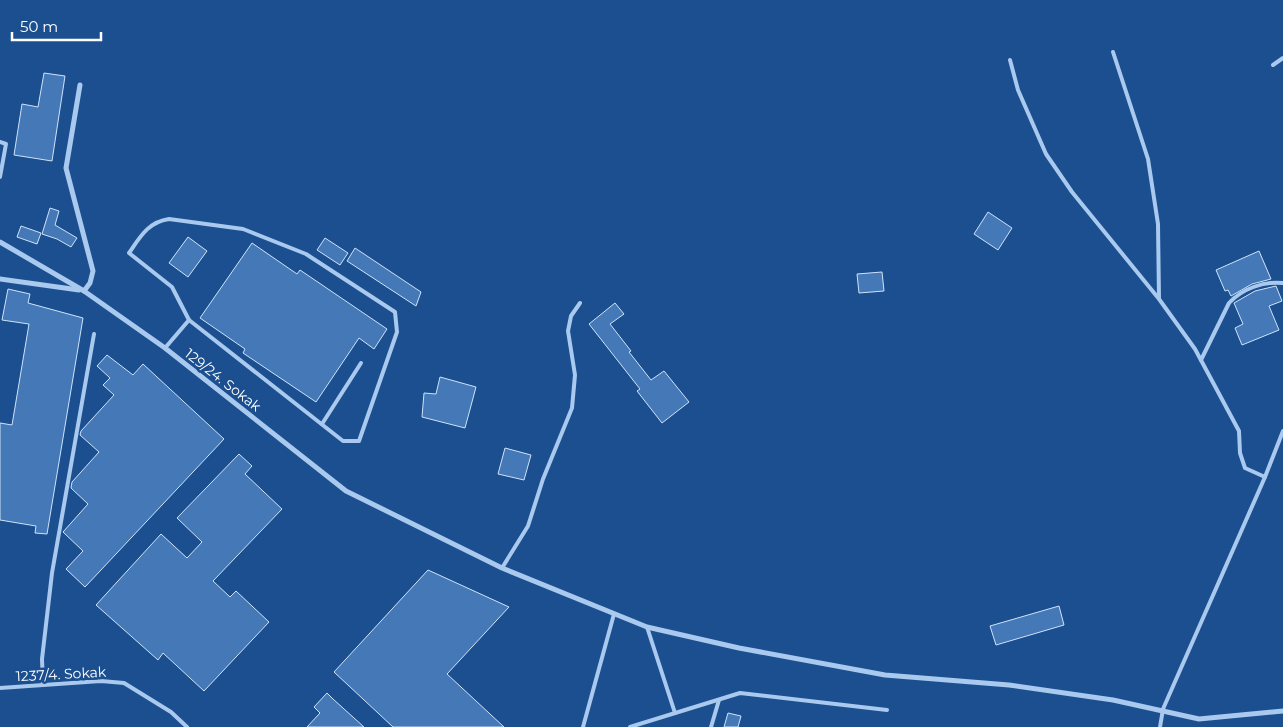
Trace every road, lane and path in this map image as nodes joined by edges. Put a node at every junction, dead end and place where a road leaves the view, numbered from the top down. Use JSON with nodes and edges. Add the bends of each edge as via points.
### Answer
{"nodes":[{"id":1,"x":1114,"y":52,"type":"dead end"},
{"id":2,"x":1283,"y":58,"type":"edge"},
{"id":3,"x":1010,"y":60,"type":"dead end"},
{"id":4,"x":1273,"y":65,"type":"dead end"},
{"id":5,"x":80,"y":85,"type":"dead end"},
{"id":6,"x":0,"y":142,"type":"edge"},
{"id":7,"x":0,"y":177,"type":"edge"},
{"id":8,"x":0,"y":242,"type":"edge"},
{"id":9,"x":0,"y":279,"type":"edge"},
{"id":10,"x":1283,"y":283,"type":"edge"},
{"id":11,"x":84,"y":291,"type":"junction"},
{"id":12,"x":1159,"y":299,"type":"junction"},
{"id":13,"x":580,"y":303,"type":"dead end"},
{"id":14,"x":189,"y":320,"type":"junction"},
{"id":15,"x":94,"y":334,"type":"dead end"},
{"id":16,"x":165,"y":348,"type":"junction"},
{"id":17,"x":1201,"y":360,"type":"junction"},
{"id":18,"x":361,"y":363,"type":"dead end"},
{"id":19,"x":322,"y":424,"type":"junction"},
{"id":20,"x":1283,"y":431,"type":"edge"},
{"id":21,"x":1265,"y":477,"type":"junction"},
{"id":22,"x":502,"y":568,"type":"junction"},
{"id":23,"x":614,"y":614,"type":"junction"},
{"id":24,"x":647,"y":628,"type":"junction"},
{"id":25,"x":42,"y":686,"type":"junction"},
{"id":26,"x":0,"y":688,"type":"edge"},
{"id":27,"x":719,"y":700,"type":"junction"},
{"id":28,"x":1163,"y":709,"type":"junction"},
{"id":29,"x":887,"y":710,"type":"dead end"},
{"id":30,"x":1283,"y":711,"type":"edge"},
{"id":31,"x":675,"y":713,"type":"junction"},
{"id":32,"x":187,"y":727,"type":"edge"},
{"id":33,"x":583,"y":727,"type":"edge"},
{"id":34,"x":630,"y":727,"type":"edge"},
{"id":35,"x":712,"y":727,"type":"edge"},
{"id":36,"x":1160,"y":727,"type":"edge"}],
"edges":[{"from":1,"to":12,"type":"lane","via":[[1148,159],[1158,224]]},
{"from":2,"to":4,"type":"lane"},
{"from":3,"to":12,"type":"lane","via":[[1018,90],[1046,154],[1072,192]]},
{"from":5,"to":11,"type":"street","via":[[66,168],[93,271]]},
{"from":6,"to":7,"type":"lane","via":[[6,144]]},
{"from":8,"to":11,"type":"street","name":"129/24. Sokak"},
{"from":9,"to":11,"type":"street","name":"129/24. Sokak"},
{"from":10,"to":17,"type":"lane","via":[[1250,288],[1235,296]]},
{"from":11,"to":16,"type":"street","name":"129/24. Sokak"},
{"from":12,"to":17,"type":"lane"},
{"from":13,"to":22,"type":"lane","via":[[569,324],[575,375],[572,408],[528,526]]},
{"from":14,"to":16,"type":"lane"},
{"from":14,"to":19,"type":"lane"},
{"from":14,"to":19,"type":"lane","via":[[172,287],[129,253],[147,229],[158,222],[169,220],[243,229],[306,254],[395,312],[397,332],[359,441],[343,441]]},
{"from":15,"to":25,"type":"lane","via":[[52,573]]},
{"from":16,"to":22,"type":"street","name":"129/24. Sokak","via":[[346,490]]},
{"from":17,"to":21,"type":"lane","via":[[1239,431],[1240,453],[1245,468]]},
{"from":18,"to":19,"type":"lane"},
{"from":20,"to":21,"type":"lane"},
{"from":21,"to":28,"type":"lane"},
{"from":22,"to":23,"type":"street","name":"129/24. Sokak"},
{"from":23,"to":24,"type":"street","name":"129/24. Sokak"},
{"from":23,"to":33,"type":"lane"},
{"from":24,"to":28,"type":"street","name":"129/24. Sokak","via":[[885,675],[1009,685]]},
{"from":24,"to":31,"type":"lane"},
{"from":25,"to":26,"type":"lane","name":"1237/4. Sokak"},
{"from":25,"to":32,"type":"lane","name":"1237/4. Sokak","via":[[101,681],[124,683],[171,712]]},
{"from":27,"to":29,"type":"lane","via":[[750,693]]},
{"from":27,"to":31,"type":"lane"},
{"from":27,"to":35,"type":"lane"},
{"from":28,"to":30,"type":"street","name":"129/24. Sokak","via":[[1199,718]]},
{"from":28,"to":36,"type":"lane"},
{"from":31,"to":34,"type":"lane"}]}
